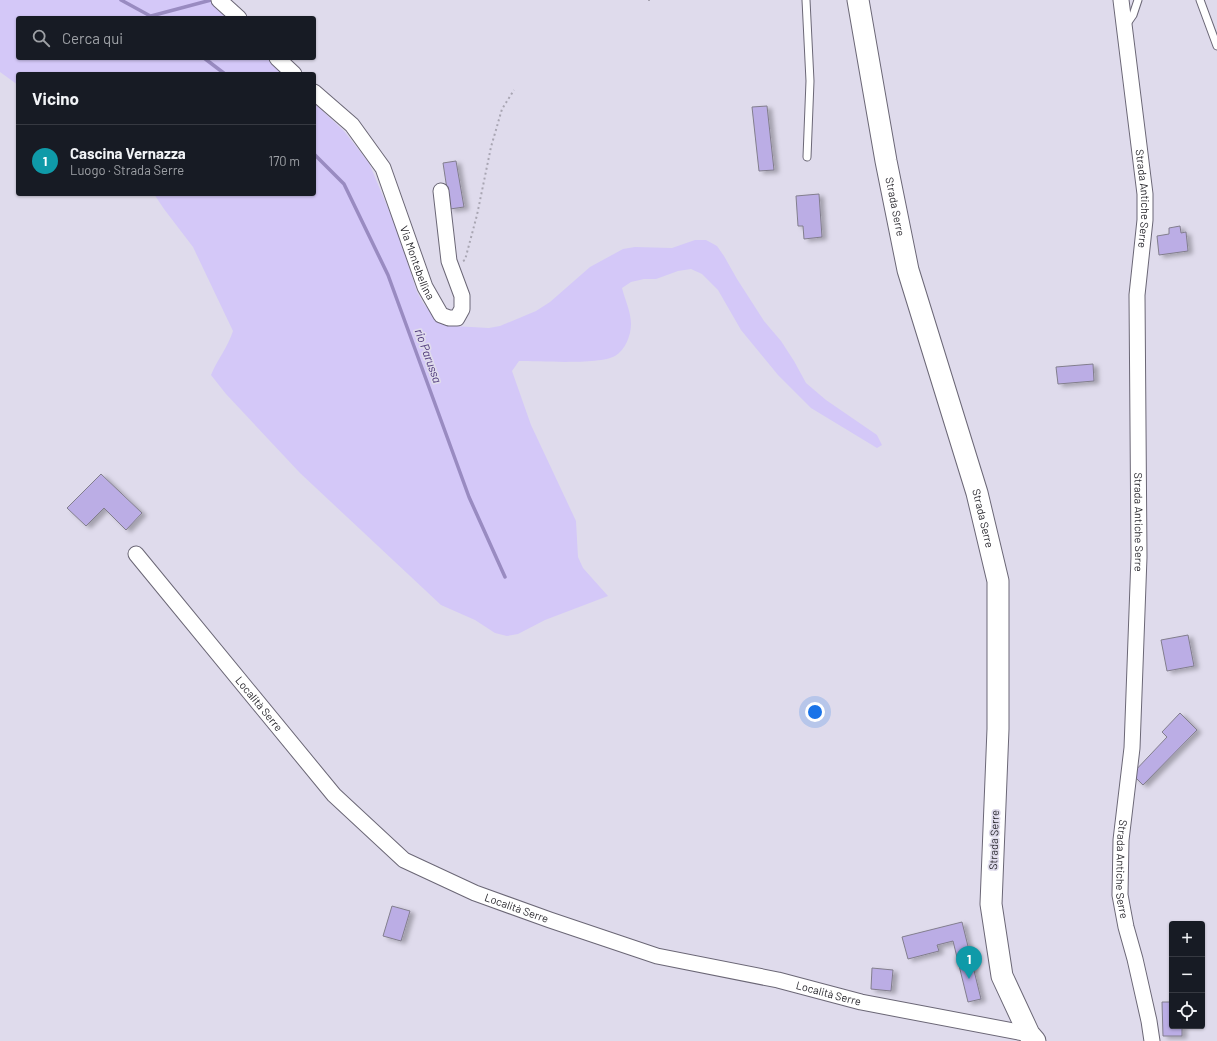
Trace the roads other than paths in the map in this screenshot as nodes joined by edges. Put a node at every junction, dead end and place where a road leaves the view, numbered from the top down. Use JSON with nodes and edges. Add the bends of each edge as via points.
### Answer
{"nodes":[{"id":1,"x":806,"y":0,"type":"edge"},
{"id":2,"x":858,"y":0,"type":"edge"},
{"id":3,"x":1121,"y":0,"type":"edge"},
{"id":4,"x":1138,"y":0,"type":"edge"},
{"id":5,"x":1200,"y":0,"type":"edge"},
{"id":6,"x":222,"y":2,"type":"edge"},
{"id":7,"x":237,"y":16,"type":"edge"},
{"id":8,"x":1123,"y":28,"type":"junction"},
{"id":9,"x":1217,"y":46,"type":"edge"},
{"id":10,"x":279,"y":60,"type":"edge"},
{"id":11,"x":292,"y":72,"type":"edge"},
{"id":12,"x":316,"y":94,"type":"edge"},
{"id":13,"x":807,"y":157,"type":"dead end"},
{"id":14,"x":441,"y":191,"type":"dead end"},
{"id":15,"x":136,"y":554,"type":"dead end"},
{"id":16,"x":1032,"y":1038,"type":"edge"},
{"id":17,"x":1152,"y":1041,"type":"edge"}],
"edges":[{"from":1,"to":13,"type":"lane","via":[[810,81]]},
{"from":2,"to":16,"type":"main road","name":"Strada Serre","via":[[908,270],[977,493],[998,581],[998,729],[991,904],[1002,976]]},
{"from":3,"to":8,"type":"street","name":"Strada Antiche Serre"},
{"from":4,"to":8,"type":"lane","via":[[1133,15]]},
{"from":5,"to":9,"type":"lane"},
{"from":6,"to":7,"type":"street"},
{"from":8,"to":17,"type":"street","name":"Strada Antiche Serre","via":[[1145,194],[1145,220],[1137,295],[1139,557],[1132,748],[1121,840],[1120,895]]},
{"from":10,"to":11,"type":"street"},
{"from":12,"to":14,"type":"street","name":"Via Montebellina","via":[[352,124],[383,168],[425,287],[441,315],[457,318],[462,309],[462,296],[449,261]]},
{"from":15,"to":16,"type":"street","name":"Località Serre","via":[[334,794],[404,860],[475,893],[657,956],[778,980],[861,1002]]}]}
